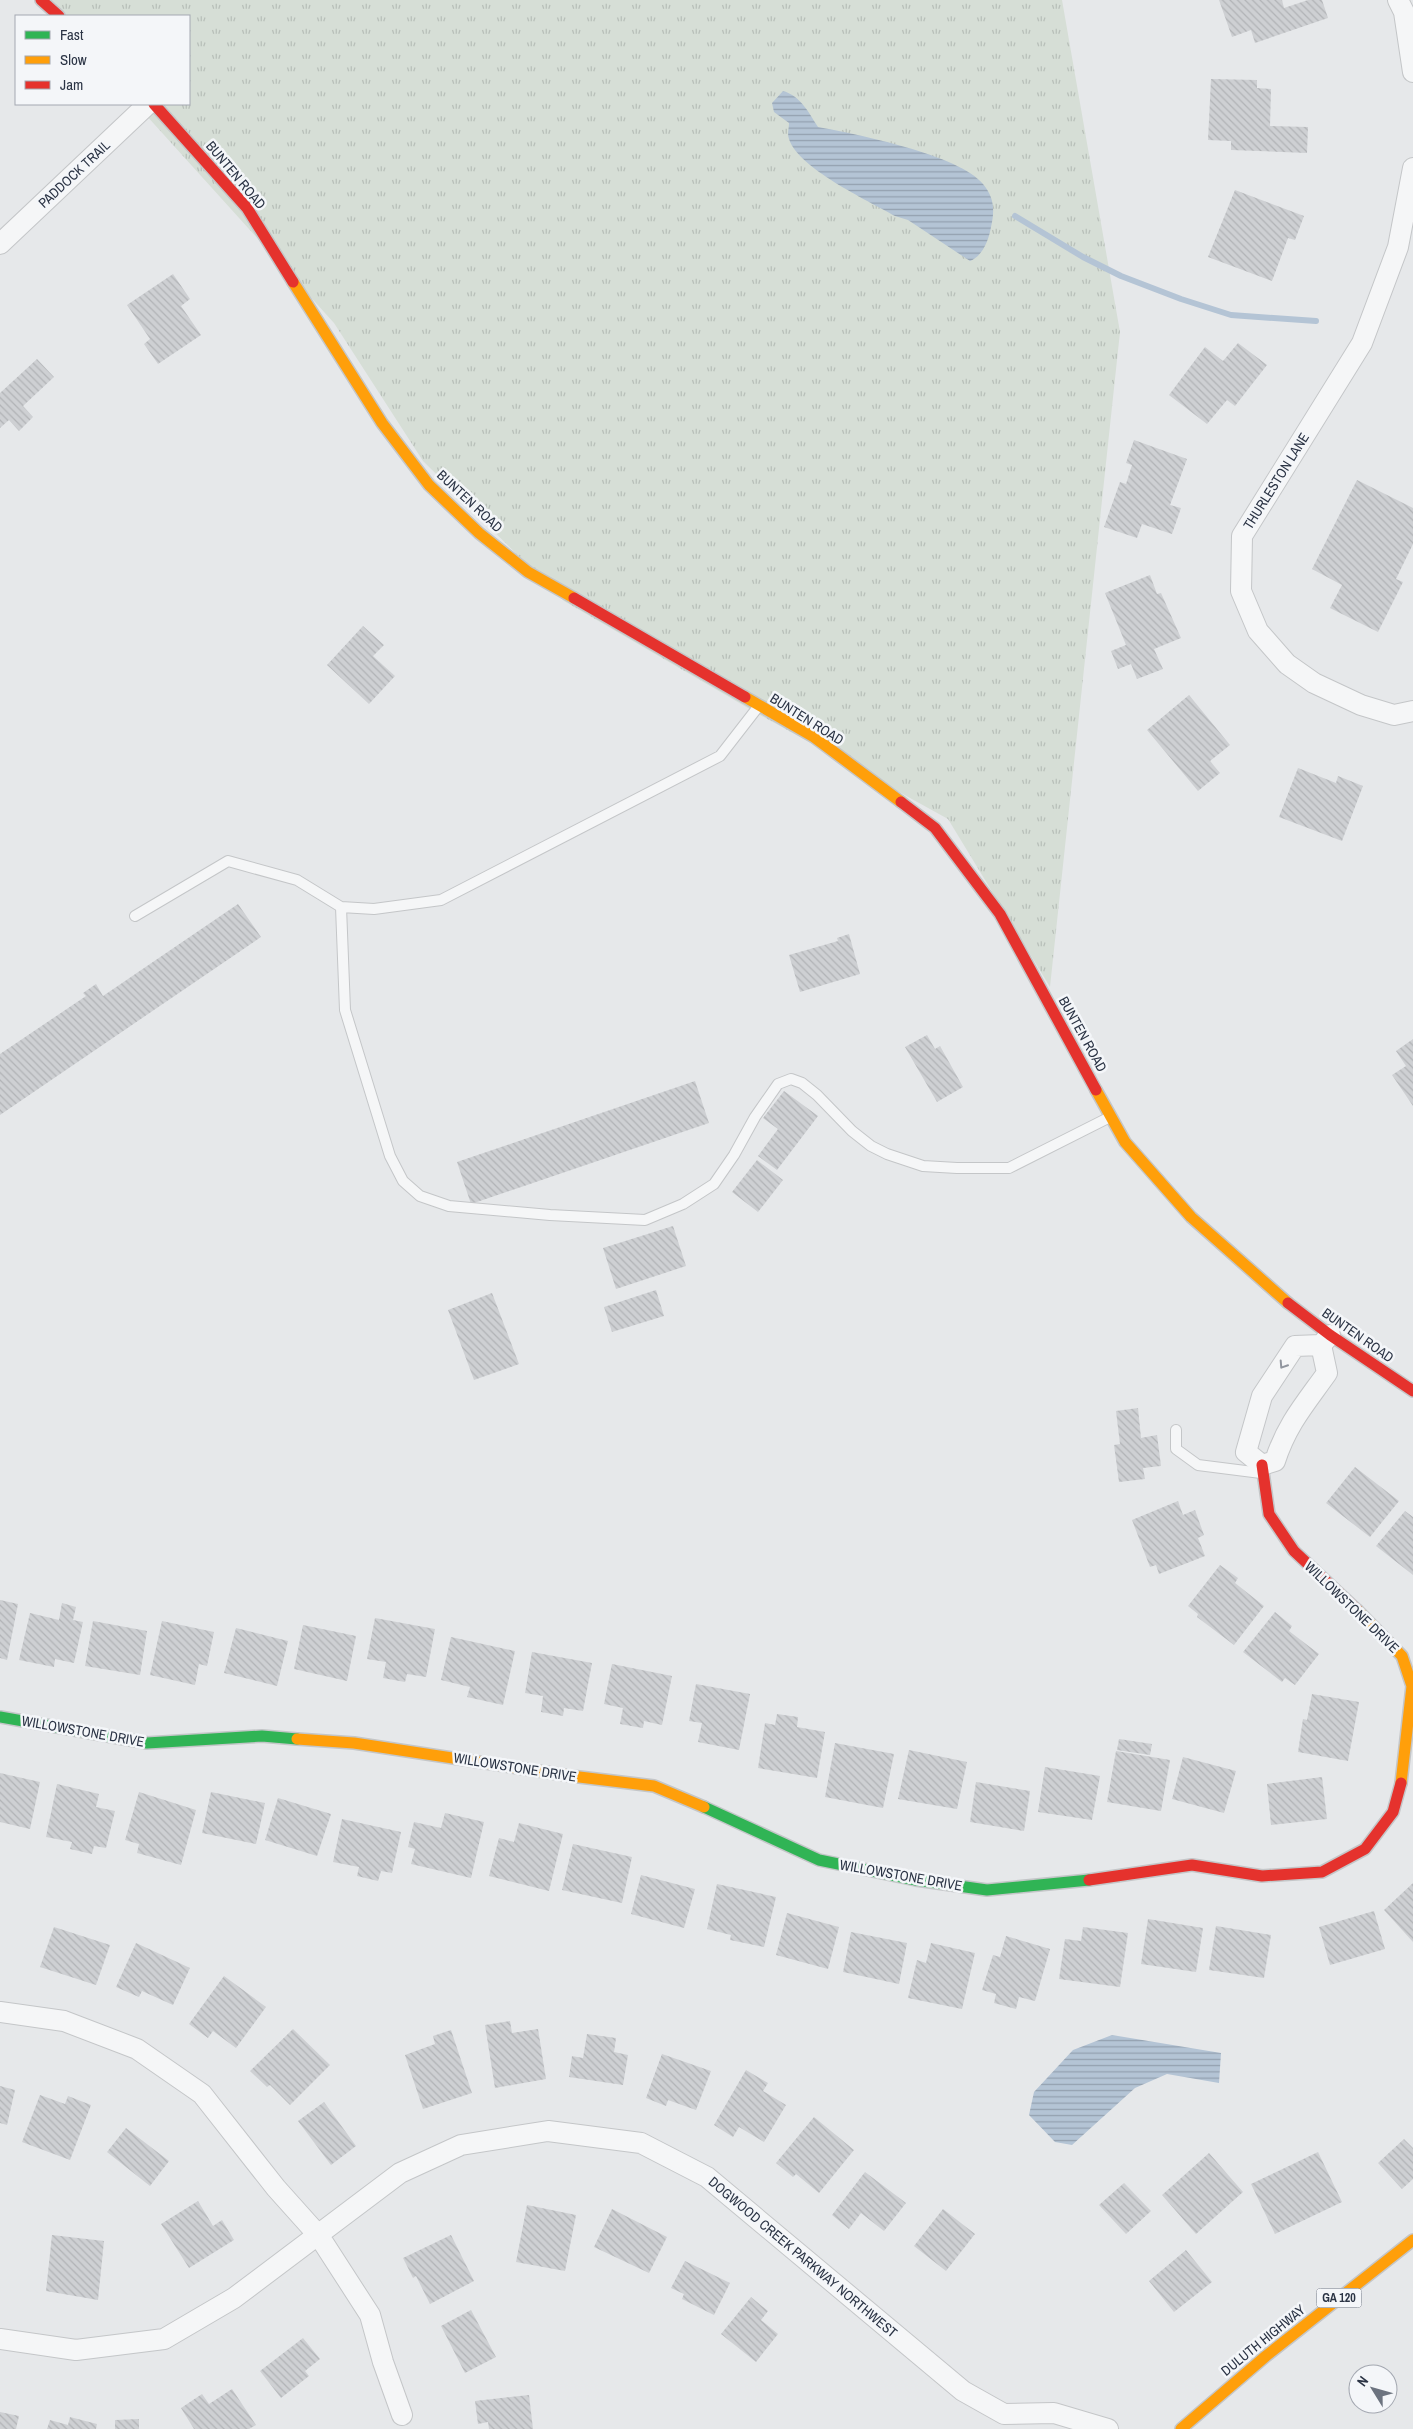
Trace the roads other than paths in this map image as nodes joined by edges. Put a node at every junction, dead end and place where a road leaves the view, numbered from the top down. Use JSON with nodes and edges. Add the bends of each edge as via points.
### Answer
{"nodes":[{"id":1,"x":41,"y":0,"type":"edge"},
{"id":2,"x":1398,"y":0,"type":"edge"},
{"id":3,"x":58,"y":15,"type":"edge"},
{"id":4,"x":1413,"y":72,"type":"edge"},
{"id":5,"x":147,"y":105,"type":"edge"},
{"id":6,"x":155,"y":105,"type":"edge"},
{"id":7,"x":1413,"y":168,"type":"edge"},
{"id":8,"x":0,"y":244,"type":"edge"},
{"id":9,"x":759,"y":706,"type":"junction"},
{"id":10,"x":1413,"y":711,"type":"edge"},
{"id":11,"x":341,"y":907,"type":"junction"},
{"id":12,"x":135,"y":916,"type":"dead end"},
{"id":13,"x":1110,"y":1116,"type":"junction"},
{"id":14,"x":1326,"y":1340,"type":"junction"},
{"id":15,"x":1413,"y":1391,"type":"edge"},
{"id":16,"x":1257,"y":1414,"type":"junction"},
{"id":17,"x":1288,"y":1427,"type":"junction"},
{"id":18,"x":1176,"y":1430,"type":"dead end"},
{"id":19,"x":1262,"y":1469,"type":"junction"},
{"id":20,"x":0,"y":1717,"type":"edge"},
{"id":21,"x":0,"y":2012,"type":"edge"},
{"id":22,"x":319,"y":2236,"type":"junction"},
{"id":23,"x":1413,"y":2240,"type":"edge"},
{"id":24,"x":0,"y":2339,"type":"edge"},
{"id":25,"x":402,"y":2415,"type":"dead end"},
{"id":26,"x":1108,"y":2429,"type":"edge"},
{"id":27,"x":1181,"y":2429,"type":"edge"}],
"edges":[{"from":1,"to":3,"type":"street"},
{"from":2,"to":4,"type":"street","via":[[1404,12]]},
{"from":5,"to":8,"type":"street","name":"PADDOCK TRAIL"},
{"from":6,"to":9,"type":"street","name":"BUNTEN ROAD","via":[[247,208],[382,423],[429,485],[479,533],[528,572]]},
{"from":7,"to":10,"type":"street","name":"THURLESTON LANE","via":[[1398,247],[1362,343],[1242,536],[1240,591],[1258,631],[1287,664],[1314,683],[1394,715]]},
{"from":9,"to":11,"type":"lane","via":[[720,756],[441,900],[374,909]]},
{"from":9,"to":13,"type":"street","name":"BUNTEN ROAD","via":[[814,737],[935,828],[1000,914]]},
{"from":11,"to":12,"type":"lane","via":[[297,880],[228,860]]},
{"from":11,"to":13,"type":"lane","via":[[345,1010],[390,1156],[403,1181],[420,1196],[449,1206],[550,1216],[645,1220],[684,1204],[714,1184],[778,1084],[791,1080],[802,1083],[817,1095],[871,1146],[923,1166],[1009,1168]]},
{"from":13,"to":14,"type":"street","name":"BUNTEN ROAD","via":[[1125,1142],[1191,1217]]},
{"from":14,"to":15,"type":"street","name":"BUNTEN ROAD"},
{"from":14,"to":16,"type":"street","one_way":true,"via":[[1295,1346],[1262,1396]]},
{"from":14,"to":17,"type":"street","via":[[1327,1373]]},
{"from":16,"to":17,"type":"street"},
{"from":16,"to":19,"type":"street","via":[[1246,1452]]},
{"from":17,"to":19,"type":"street","via":[[1275,1461]]},
{"from":18,"to":19,"type":"lane","via":[[1176,1449],[1198,1465]]},
{"from":19,"to":20,"type":"street","name":"WILLOWSTONE DRIVE","via":[[1269,1514],[1294,1551],[1402,1656],[1412,1686],[1404,1777],[1393,1812],[1365,1849],[1322,1872],[1262,1876],[1192,1865],[987,1890],[916,1880],[819,1860],[743,1823],[654,1786],[354,1743],[262,1736],[147,1743]]},
{"from":21,"to":22,"type":"street","via":[[64,2021],[138,2049],[202,2094],[276,2188]]},
{"from":22,"to":24,"type":"street","name":"DOGWOOD CREEK PARKWAY NORTHWEST","via":[[234,2298],[164,2339],[76,2350]]},
{"from":22,"to":25,"type":"street","via":[[370,2315]]},
{"from":22,"to":26,"type":"street","name":"DOGWOOD CREEK PARKWAY NORTHWEST","via":[[400,2173],[461,2145],[548,2131],[641,2143],[707,2177],[964,2391],[1004,2414],[1054,2413]]},
{"from":23,"to":27,"type":"street","name":"DULUTH HIGHWAY","number":"GA 120","via":[[1266,2356]]}]}
